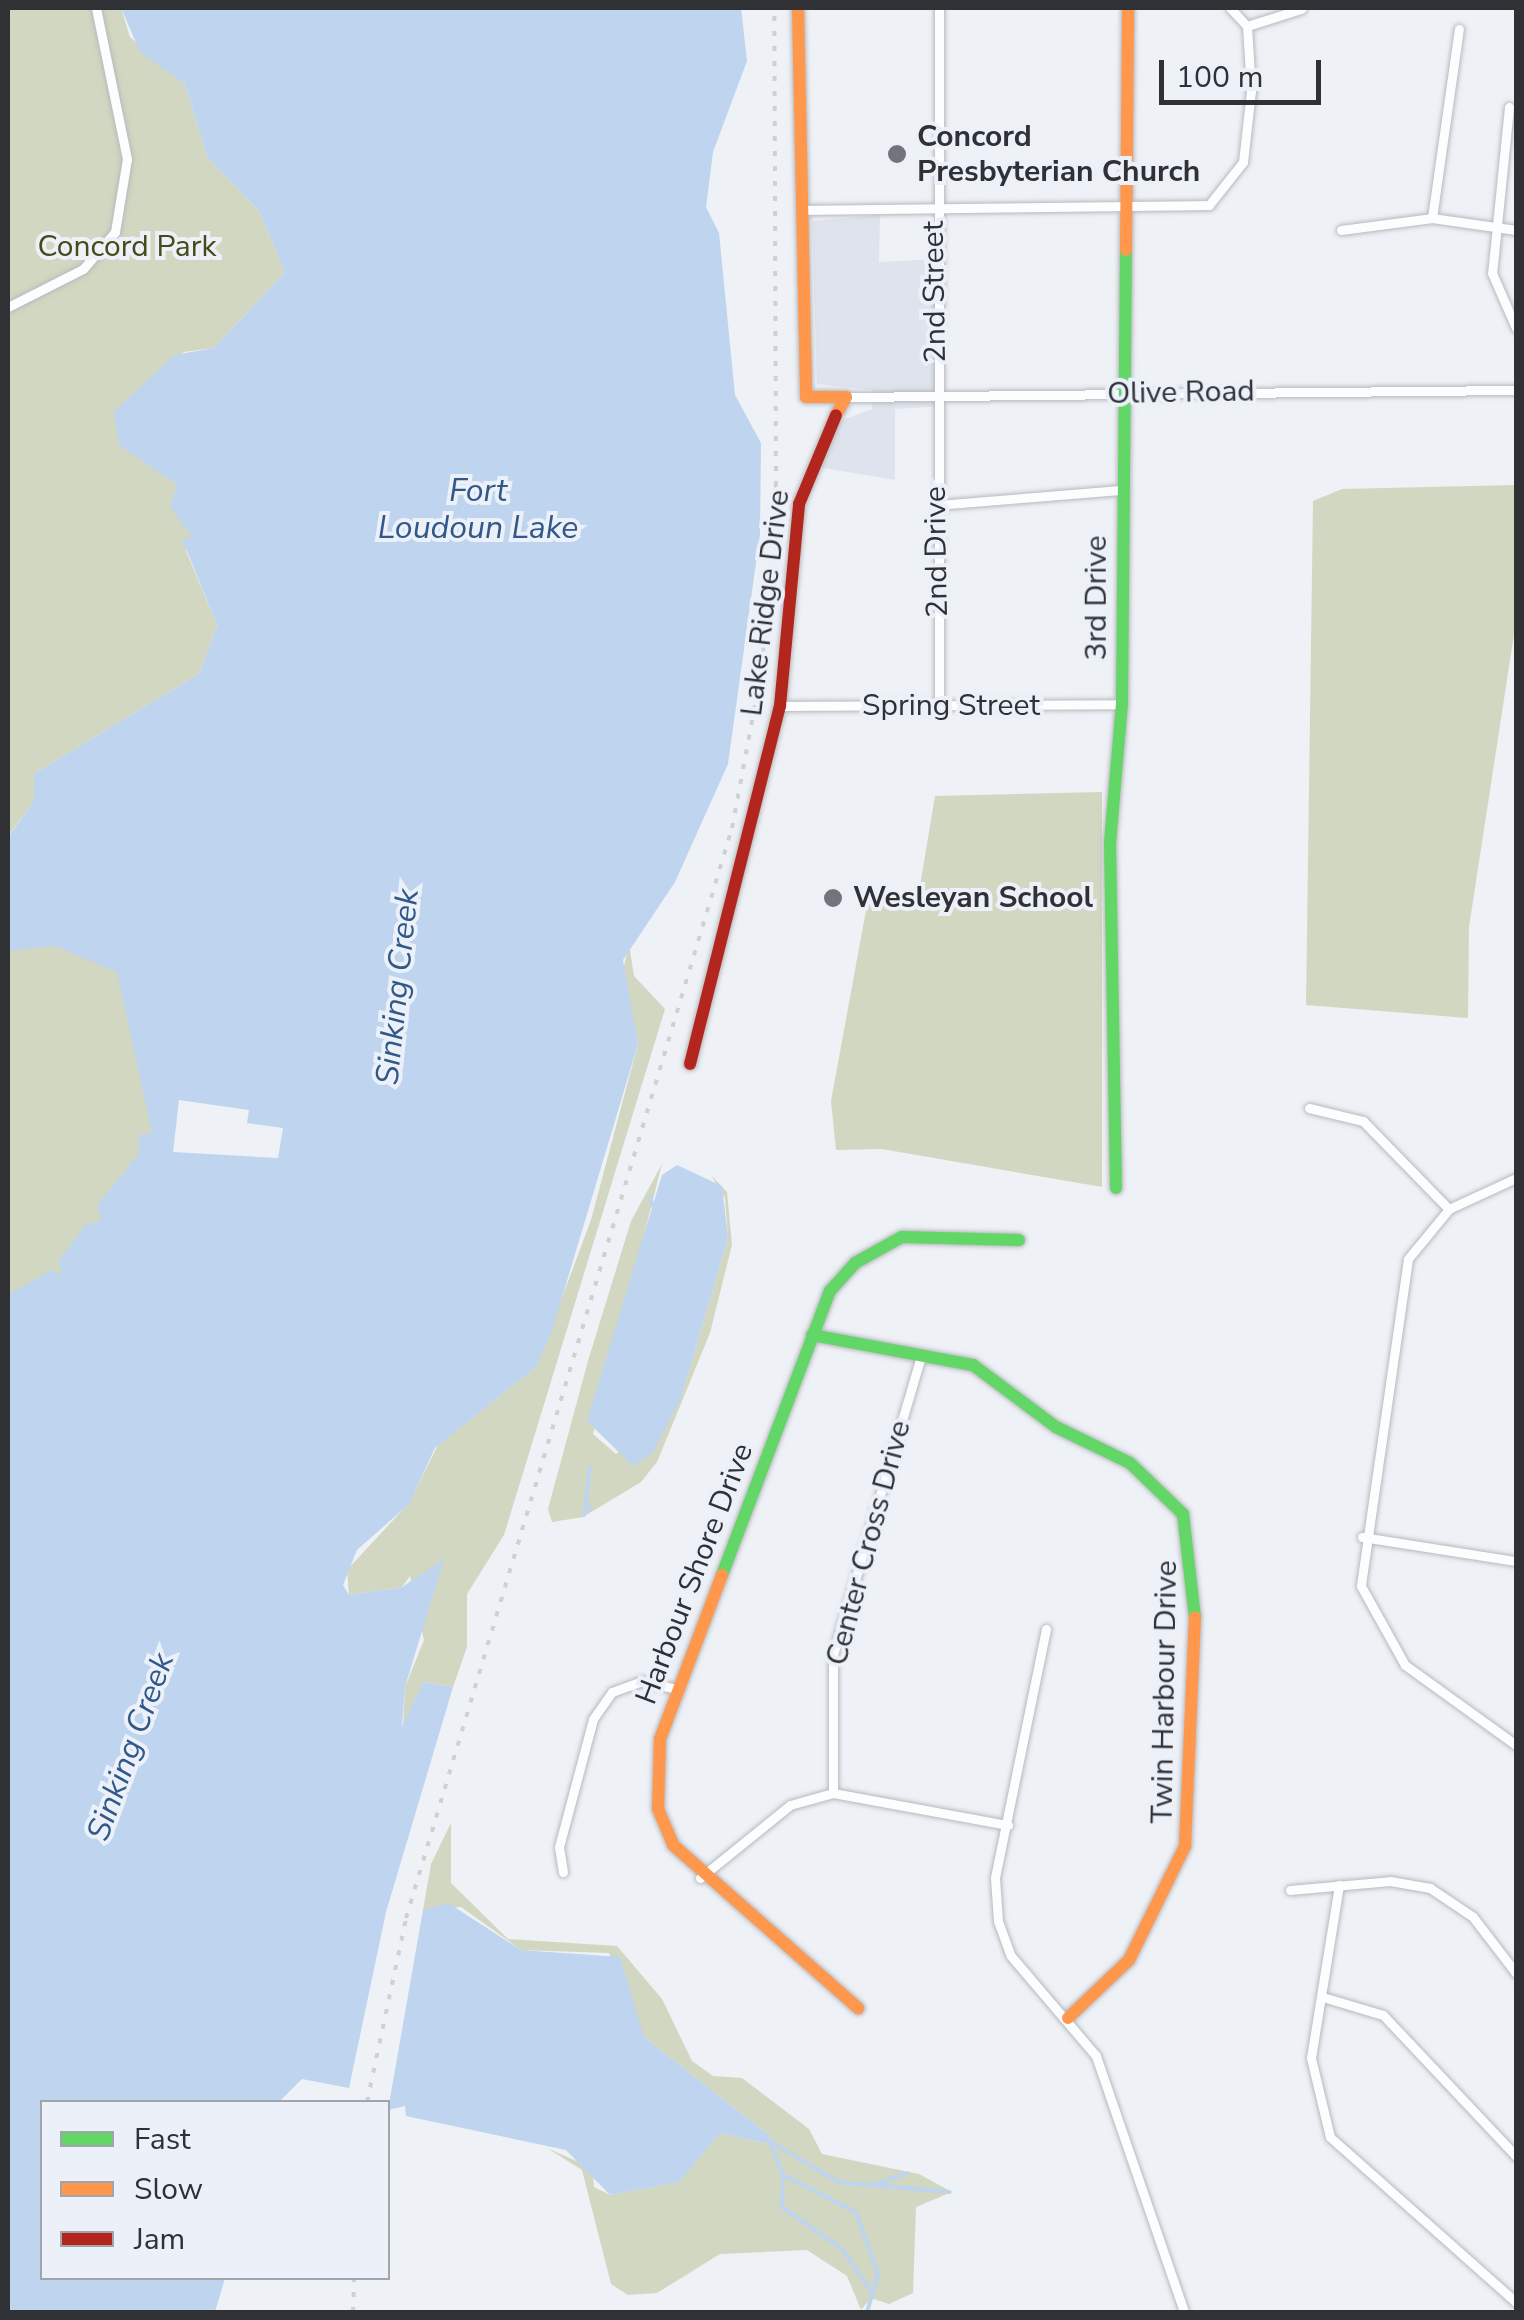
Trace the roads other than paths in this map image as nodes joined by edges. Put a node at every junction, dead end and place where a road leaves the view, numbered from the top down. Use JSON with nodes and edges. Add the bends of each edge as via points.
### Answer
{"nodes":[{"id":1,"x":96,"y":8,"type":"edge"},
{"id":2,"x":798,"y":8,"type":"edge"},
{"id":3,"x":939,"y":8,"type":"edge"},
{"id":4,"x":1128,"y":8,"type":"edge"},
{"id":5,"x":1230,"y":8,"type":"edge"},
{"id":6,"x":1301,"y":9,"type":"edge"},
{"id":7,"x":1247,"y":26,"type":"junction"},
{"id":8,"x":1459,"y":29,"type":"dead end"},
{"id":9,"x":1509,"y":107,"type":"dead end"},
{"id":10,"x":934,"y":208,"type":"junction"},
{"id":11,"x":1124,"y":209,"type":"junction"},
{"id":12,"x":802,"y":210,"type":"junction"},
{"id":13,"x":1432,"y":218,"type":"junction"},
{"id":14,"x":1498,"y":228,"type":"junction"},
{"id":15,"x":1341,"y":230,"type":"dead end"},
{"id":16,"x":1516,"y":230,"type":"edge"},
{"id":17,"x":8,"y":308,"type":"edge"},
{"id":18,"x":1516,"y":328,"type":"edge"},
{"id":19,"x":1516,"y":390,"type":"edge"},
{"id":20,"x":1126,"y":394,"type":"junction"},
{"id":21,"x":936,"y":396,"type":"junction"},
{"id":22,"x":846,"y":397,"type":"junction"},
{"id":23,"x":1121,"y":490,"type":"junction"},
{"id":24,"x":937,"y":505,"type":"junction"},
{"id":25,"x":1122,"y":704,"type":"junction"},
{"id":26,"x":780,"y":706,"type":"junction"},
{"id":27,"x":939,"y":707,"type":"junction"},
{"id":28,"x":690,"y":1064,"type":"dead end"},
{"id":29,"x":1308,"y":1108,"type":"dead end"},
{"id":30,"x":1516,"y":1178,"type":"edge"},
{"id":31,"x":1116,"y":1188,"type":"dead end"},
{"id":32,"x":1450,"y":1209,"type":"junction"},
{"id":33,"x":1019,"y":1240,"type":"dead end"},
{"id":34,"x":812,"y":1335,"type":"junction"},
{"id":35,"x":920,"y":1356,"type":"junction"},
{"id":36,"x":1362,"y":1536,"type":"junction"},
{"id":37,"x":1516,"y":1561,"type":"edge"},
{"id":38,"x":1046,"y":1629,"type":"dead end"},
{"id":39,"x":676,"y":1688,"type":"junction"},
{"id":40,"x":1516,"y":1745,"type":"edge"},
{"id":41,"x":833,"y":1792,"type":"junction"},
{"id":42,"x":1008,"y":1826,"type":"junction"},
{"id":43,"x":563,"y":1872,"type":"dead end"},
{"id":44,"x":700,"y":1878,"type":"junction"},
{"id":45,"x":1339,"y":1885,"type":"junction"},
{"id":46,"x":1290,"y":1890,"type":"dead end"},
{"id":47,"x":1516,"y":1973,"type":"edge"},
{"id":48,"x":1326,"y":1998,"type":"junction"},
{"id":49,"x":858,"y":2008,"type":"dead end"},
{"id":50,"x":1068,"y":2018,"type":"junction"},
{"id":51,"x":1516,"y":2156,"type":"edge"},
{"id":52,"x":1516,"y":2302,"type":"edge"},
{"id":53,"x":1184,"y":2312,"type":"edge"}],
"edges":[{"from":1,"to":17,"type":"street","via":[[126,159],[114,232],[83,269]]},
{"from":2,"to":12,"type":"street"},
{"from":3,"to":10,"type":"street","name":"2nd Street"},
{"from":4,"to":11,"type":"street","name":"3rd Drive"},
{"from":5,"to":7,"type":"street"},
{"from":6,"to":7,"type":"street"},
{"from":7,"to":11,"type":"street","via":[[1251,91],[1233,184],[1209,205]]},
{"from":8,"to":13,"type":"street"},
{"from":9,"to":14,"type":"street"},
{"from":10,"to":11,"type":"street"},
{"from":10,"to":12,"type":"street"},
{"from":10,"to":21,"type":"street","name":"2nd Street"},
{"from":11,"to":20,"type":"street","name":"3rd Drive"},
{"from":12,"to":22,"type":"street","via":[[806,398]]},
{"from":13,"to":14,"type":"street"},
{"from":13,"to":15,"type":"street"},
{"from":14,"to":16,"type":"street"},
{"from":14,"to":18,"type":"street","via":[[1492,273]]},
{"from":19,"to":20,"type":"street","name":"Olive Road"},
{"from":20,"to":21,"type":"street","name":"Olive Road"},
{"from":20,"to":23,"type":"street","name":"3rd Drive"},
{"from":21,"to":22,"type":"street","name":"Olive Road"},
{"from":21,"to":24,"type":"street","name":"2nd Drive"},
{"from":22,"to":26,"type":"street","name":"Lake Ridge Drive","via":[[815,450],[799,504]]},
{"from":23,"to":24,"type":"street"},
{"from":23,"to":25,"type":"street","name":"3rd Drive"},
{"from":24,"to":27,"type":"street","name":"2nd Drive"},
{"from":25,"to":27,"type":"street","name":"Spring Street"},
{"from":25,"to":31,"type":"street","name":"3rd Drive","via":[[1110,843]]},
{"from":26,"to":27,"type":"street","name":"Spring Street"},
{"from":26,"to":28,"type":"street","name":"Lake Ridge Drive"},
{"from":29,"to":32,"type":"street","via":[[1362,1121]]},
{"from":30,"to":32,"type":"street"},
{"from":32,"to":36,"type":"street","via":[[1408,1259],[1397,1296]]},
{"from":33,"to":34,"type":"street","name":"Harbour Shore Drive","via":[[930,1232],[878,1246],[830,1290]]},
{"from":34,"to":35,"type":"street","name":"Twin Harbour Drive"},
{"from":34,"to":39,"type":"street","name":"Harbour Shore Drive"},
{"from":35,"to":41,"type":"street","name":"Center Cross Drive","via":[[833,1655]]},
{"from":35,"to":50,"type":"street","name":"Twin Harbour Drive","via":[[973,1364],[1056,1428],[1130,1462],[1162,1486],[1193,1544],[1185,1846],[1129,1960]]},
{"from":36,"to":37,"type":"street"},
{"from":36,"to":40,"type":"street","via":[[1361,1586],[1380,1633],[1417,1675]]},
{"from":38,"to":42,"type":"street"},
{"from":39,"to":43,"type":"street","via":[[642,1681],[612,1692],[593,1719],[559,1847]]},
{"from":39,"to":44,"type":"street","name":"Harbour Shore Drive","via":[[655,1769],[658,1809]]},
{"from":41,"to":42,"type":"street"},
{"from":41,"to":44,"type":"street","via":[[790,1805]]},
{"from":42,"to":50,"type":"street","via":[[998,1921],[1012,1956]]},
{"from":44,"to":49,"type":"street","name":"Harbour Shore Drive"},
{"from":45,"to":46,"type":"street"},
{"from":45,"to":47,"type":"street","via":[[1430,1888],[1472,1918]]},
{"from":45,"to":48,"type":"street"},
{"from":48,"to":51,"type":"street","via":[[1383,2015]]},
{"from":48,"to":52,"type":"street","via":[[1311,2058],[1330,2137]]},
{"from":50,"to":53,"type":"street","via":[[1115,2102]]}]}
